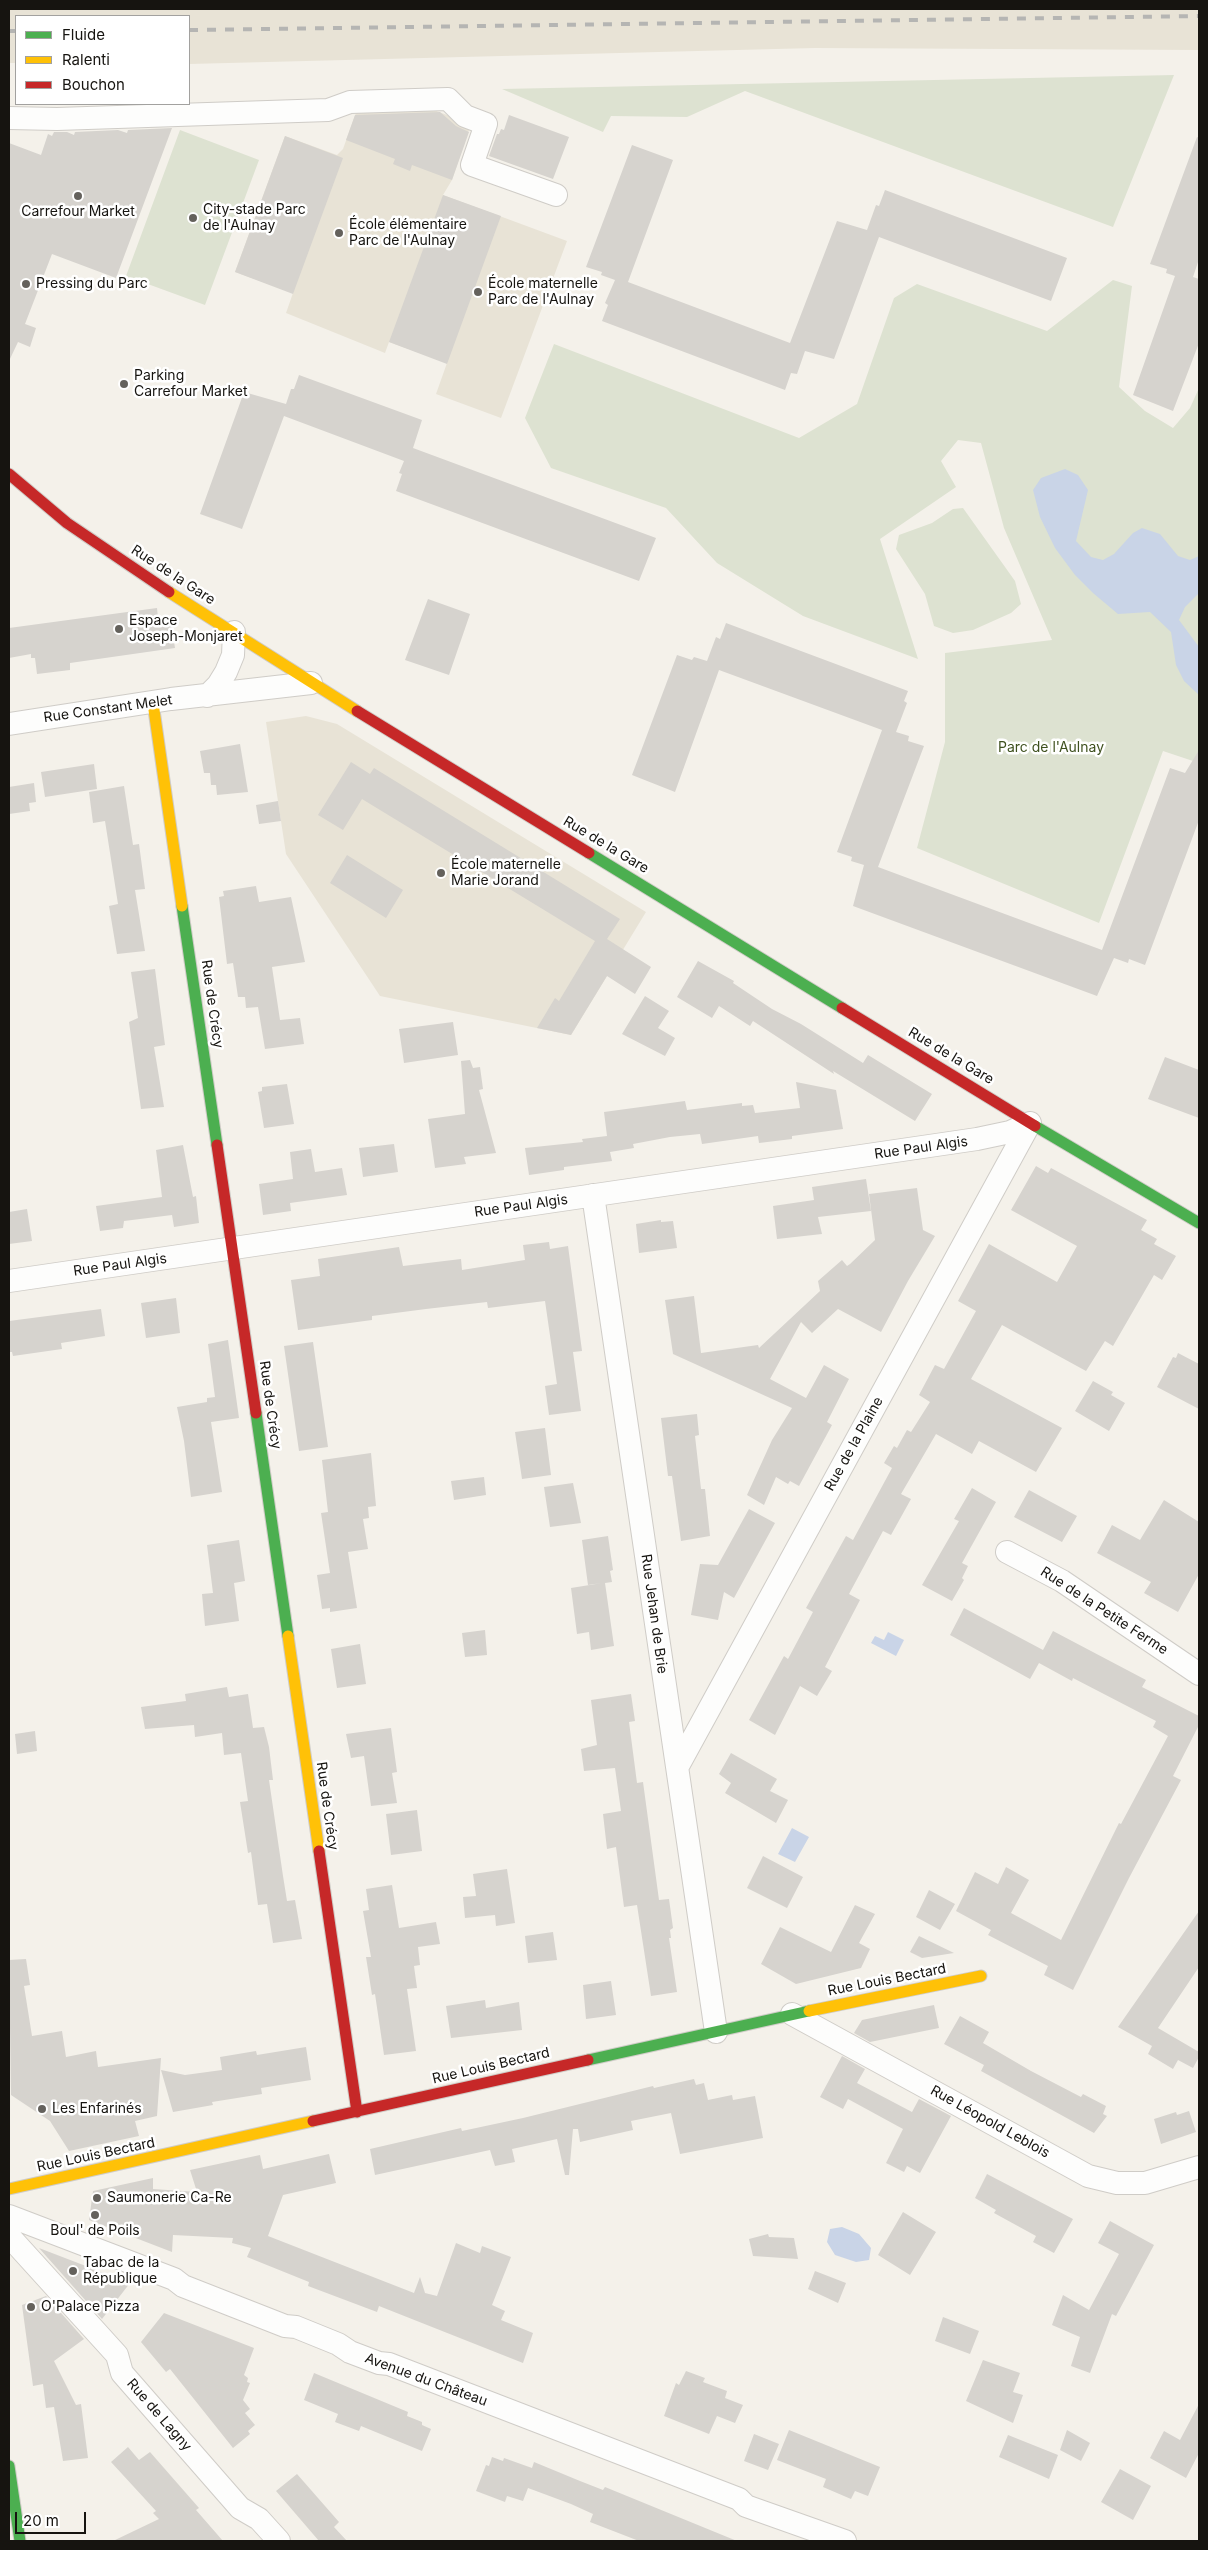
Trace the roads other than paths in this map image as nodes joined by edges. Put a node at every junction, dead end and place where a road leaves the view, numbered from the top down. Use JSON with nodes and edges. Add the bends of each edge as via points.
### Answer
{"nodes":[{"id":1,"x":9,"y":118,"type":"edge"},
{"id":2,"x":556,"y":195,"type":"dead end"},
{"id":3,"x":9,"y":474,"type":"edge"},
{"id":4,"x":234,"y":632,"type":"junction"},
{"id":5,"x":311,"y":683,"type":"junction"},
{"id":6,"x":207,"y":696,"type":"junction"},
{"id":7,"x":153,"y":703,"type":"junction"},
{"id":8,"x":9,"y":724,"type":"edge"},
{"id":9,"x":1030,"y":1124,"type":"junction"},
{"id":10,"x":594,"y":1195,"type":"junction"},
{"id":11,"x":1199,"y":1223,"type":"edge"},
{"id":12,"x":232,"y":1248,"type":"junction"},
{"id":13,"x":9,"y":1281,"type":"edge"},
{"id":14,"x":1007,"y":1552,"type":"dead end"},
{"id":15,"x":1199,"y":1674,"type":"edge"},
{"id":16,"x":678,"y":1766,"type":"junction"},
{"id":17,"x":981,"y":1976,"type":"dead end"},
{"id":18,"x":792,"y":2014,"type":"junction"},
{"id":19,"x":716,"y":2032,"type":"junction"},
{"id":20,"x":357,"y":2112,"type":"junction"},
{"id":21,"x":1199,"y":2167,"type":"edge"},
{"id":22,"x":9,"y":2189,"type":"edge"},
{"id":23,"x":9,"y":2216,"type":"edge"},
{"id":24,"x":58,"y":2234,"type":"junction"},
{"id":25,"x":9,"y":2236,"type":"edge"},
{"id":26,"x":33,"y":2261,"type":"junction"},
{"id":27,"x":9,"y":2466,"type":"edge"},
{"id":28,"x":20,"y":2541,"type":"edge"},
{"id":29,"x":279,"y":2541,"type":"edge"},
{"id":30,"x":845,"y":2541,"type":"edge"}],
"edges":[{"from":1,"to":2,"type":"street","via":[[328,110],[350,102],[448,99],[466,116],[486,124],[472,165]]},
{"from":3,"to":4,"type":"street","name":"Rue de la Gare","via":[[75,528]]},
{"from":4,"to":5,"type":"street","name":"Rue de la Gare"},
{"from":4,"to":6,"type":"street","via":[[233,655],[226,672]]},
{"from":5,"to":6,"type":"street","name":"Rue Constant Melet"},
{"from":5,"to":9,"type":"street","name":"Rue de la Gare"},
{"from":6,"to":7,"type":"street","name":"Rue Constant Melet"},
{"from":7,"to":8,"type":"street","name":"Rue Constant Melet"},
{"from":7,"to":12,"type":"street","name":"Rue de Crécy"},
{"from":9,"to":10,"type":"street","name":"Rue Paul Algis","via":[[977,1139]]},
{"from":9,"to":11,"type":"street","name":"Rue de la Gare"},
{"from":9,"to":16,"type":"street","name":"Rue de la Plaine"},
{"from":10,"to":12,"type":"street","name":"Rue Paul Algis"},
{"from":10,"to":16,"type":"street","name":"Rue Jehan de Brie"},
{"from":12,"to":13,"type":"street","name":"Rue Paul Algis"},
{"from":12,"to":20,"type":"street","name":"Rue de Crécy"},
{"from":14,"to":15,"type":"street","name":"Rue de la Petite Ferme","via":[[1062,1580]]},
{"from":16,"to":19,"type":"street","name":"Rue Jehan de Brie"},
{"from":17,"to":18,"type":"street","name":"Rue Louis Bectard"},
{"from":18,"to":19,"type":"street","name":"Rue Louis Bectard"},
{"from":18,"to":21,"type":"street","name":"Rue Léopold Leblois","via":[[1088,2176],[1117,2183],[1145,2183]]},
{"from":19,"to":20,"type":"street","name":"Rue Louis Bectard"},
{"from":20,"to":22,"type":"street","name":"Rue Louis Bectard"},
{"from":23,"to":24,"type":"street","name":"Avenue du Château"},
{"from":24,"to":26,"type":"street","via":[[41,2240]]},
{"from":24,"to":30,"type":"street","name":"Avenue du Château","via":[[183,2286],[338,2344],[378,2363],[389,2364],[739,2499],[755,2510]]},
{"from":25,"to":26,"type":"street","name":"Rue de Lagny"},
{"from":26,"to":29,"type":"street","name":"Rue de Lagny","via":[[116,2355],[122,2374],[240,2508],[259,2519]]},
{"from":27,"to":28,"type":"street"}]}
